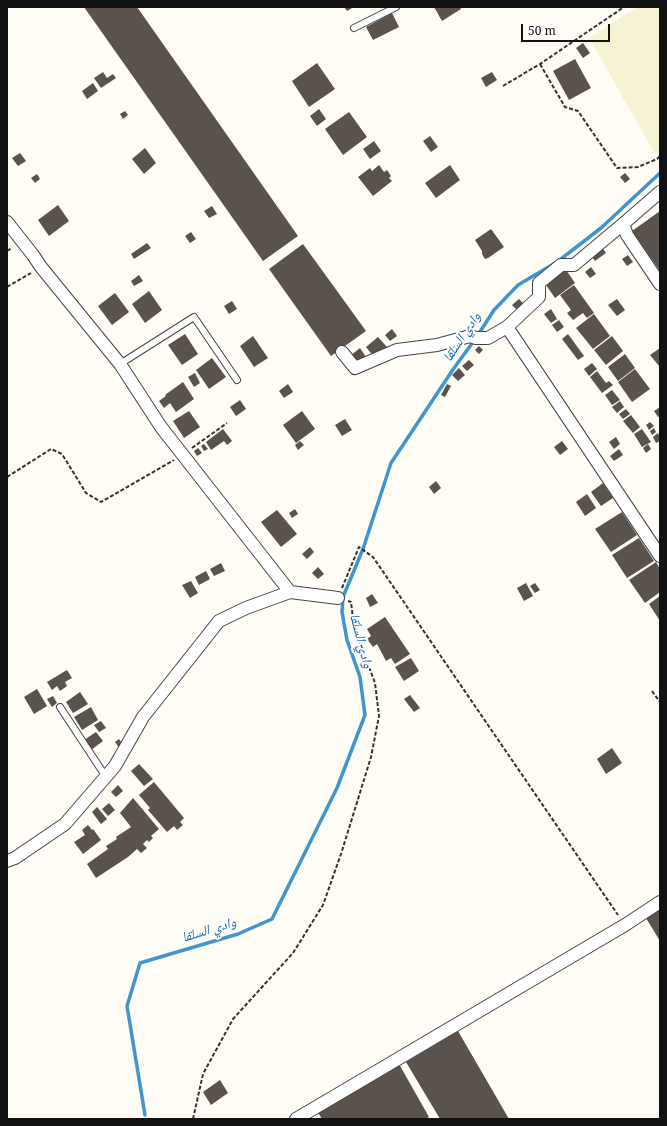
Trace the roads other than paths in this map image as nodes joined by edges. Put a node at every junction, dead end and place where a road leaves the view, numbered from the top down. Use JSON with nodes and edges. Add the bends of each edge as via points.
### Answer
{"nodes":[{"id":1,"x":396,"y":7,"type":"edge"},
{"id":2,"x":354,"y":28,"type":"dead end"},
{"id":3,"x":660,"y":192,"type":"edge"},
{"id":4,"x":7,"y":222,"type":"edge"},
{"id":5,"x":623,"y":224,"type":"junction"},
{"id":6,"x":660,"y":284,"type":"edge"},
{"id":7,"x":507,"y":327,"type":"junction"},
{"id":8,"x":342,"y":352,"type":"dead end"},
{"id":9,"x":120,"y":364,"type":"junction"},
{"id":10,"x":237,"y":380,"type":"dead end"},
{"id":11,"x":660,"y":556,"type":"edge"},
{"id":12,"x":290,"y":592,"type":"junction"},
{"id":13,"x":338,"y":598,"type":"road end"},
{"id":14,"x":60,"y":707,"type":"dead end"},
{"id":15,"x":106,"y":777,"type":"junction"},
{"id":16,"x":7,"y":861,"type":"edge"},
{"id":17,"x":660,"y":902,"type":"edge"},
{"id":18,"x":296,"y":1119,"type":"edge"}],
"edges":[{"from":1,"to":2,"type":"lane"},
{"from":3,"to":5,"type":"street"},
{"from":4,"to":9,"type":"street"},
{"from":5,"to":6,"type":"street"},
{"from":5,"to":7,"type":"street","via":[[574,265],[562,266],[539,283],[539,297]]},
{"from":7,"to":8,"type":"street","via":[[488,338],[470,336],[437,345],[397,350],[355,368]]},
{"from":7,"to":11,"type":"street"},
{"from":9,"to":10,"type":"lane","via":[[194,317]]},
{"from":9,"to":12,"type":"street","via":[[182,456]]},
{"from":12,"to":13,"type":"street"},
{"from":12,"to":15,"type":"street","via":[[219,621],[143,717]]},
{"from":14,"to":15,"type":"lane"},
{"from":15,"to":16,"type":"street","via":[[65,824]]},
{"from":17,"to":18,"type":"street"}]}
